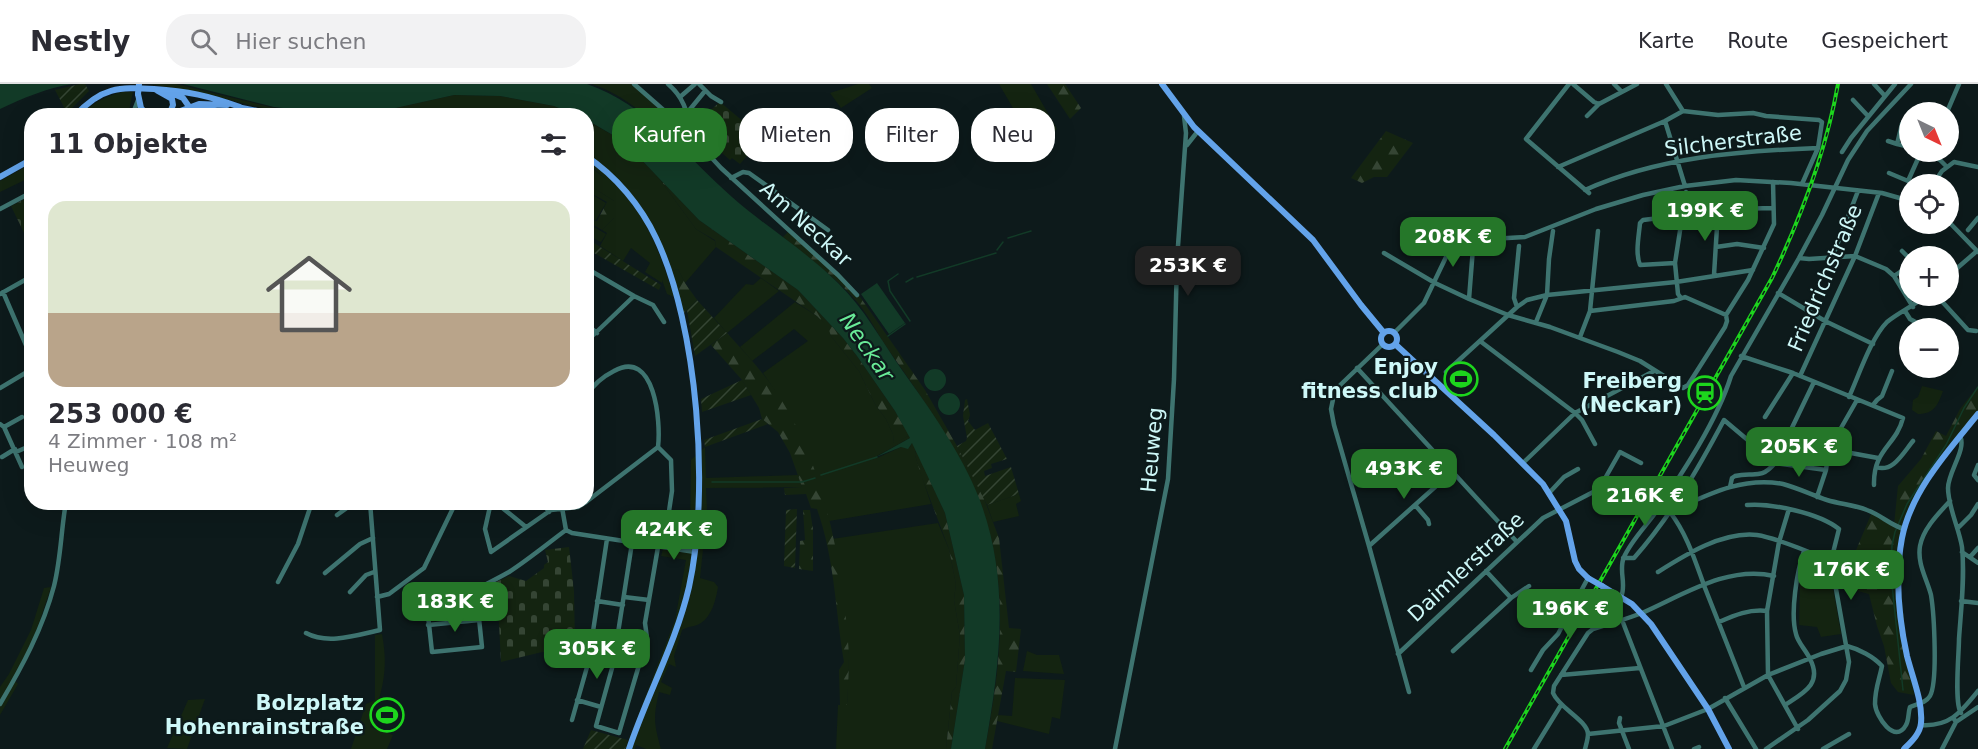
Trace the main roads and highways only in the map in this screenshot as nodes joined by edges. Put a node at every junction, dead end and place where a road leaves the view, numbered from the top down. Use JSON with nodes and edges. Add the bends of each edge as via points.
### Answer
{"nodes":[{"id":1,"x":139,"y":84,"type":"edge"},
{"id":2,"x":1161,"y":84,"type":"edge"},
{"id":3,"x":153,"y":89,"type":"junction"},
{"id":4,"x":240,"y":107,"type":"junction"},
{"id":5,"x":85,"y":108,"type":"edge"},
{"id":6,"x":141,"y":108,"type":"edge"},
{"id":7,"x":171,"y":108,"type":"edge"},
{"id":8,"x":188,"y":108,"type":"edge"},
{"id":9,"x":194,"y":108,"type":"edge"},
{"id":10,"x":245,"y":108,"type":"edge"},
{"id":11,"x":594,"y":163,"type":"edge"},
{"id":12,"x":24,"y":164,"type":"edge"},
{"id":13,"x":0,"y":177,"type":"edge"},
{"id":14,"x":1384,"y":333,"type":"junction"},
{"id":15,"x":1395,"y":344,"type":"junction"},
{"id":16,"x":1978,"y":414,"type":"edge"},
{"id":17,"x":629,"y":749,"type":"edge"},
{"id":18,"x":1729,"y":749,"type":"edge"},
{"id":19,"x":1904,"y":749,"type":"edge"}],
"edges":[{"from":1,"to":6,"type":"main road","bridge":true},
{"from":2,"to":14,"type":"main road","via":[[1198,131],[1321,248]]},
{"from":3,"to":4,"type":"main road","via":[[180,90]]},
{"from":3,"to":5,"type":"main road","via":[[114,89],[96,96]]},
{"from":3,"to":7,"type":"main road","via":[[172,99]]},
{"from":3,"to":8,"type":"main road","via":[[178,95]]},
{"from":4,"to":9,"type":"main road","via":[[206,103]]},
{"from":4,"to":10,"type":"main road"},
{"from":11,"to":17,"type":"main road","via":[[614,179],[642,213],[661,248],[678,302],[697,432],[699,511],[689,587]]},
{"from":12,"to":13,"type":"main road"},
{"from":14,"to":15,"type":"main road","via":[[1394,333]]},
{"from":14,"to":15,"type":"main road","via":[[1383,344]]},
{"from":15,"to":18,"type":"main road","bridge":true,"via":[[1550,492],[1566,521],[1579,569],[1641,613],[1708,709]]},
{"from":16,"to":19,"type":"main road","via":[[1927,482],[1902,529],[1900,599],[1921,725]]}]}
